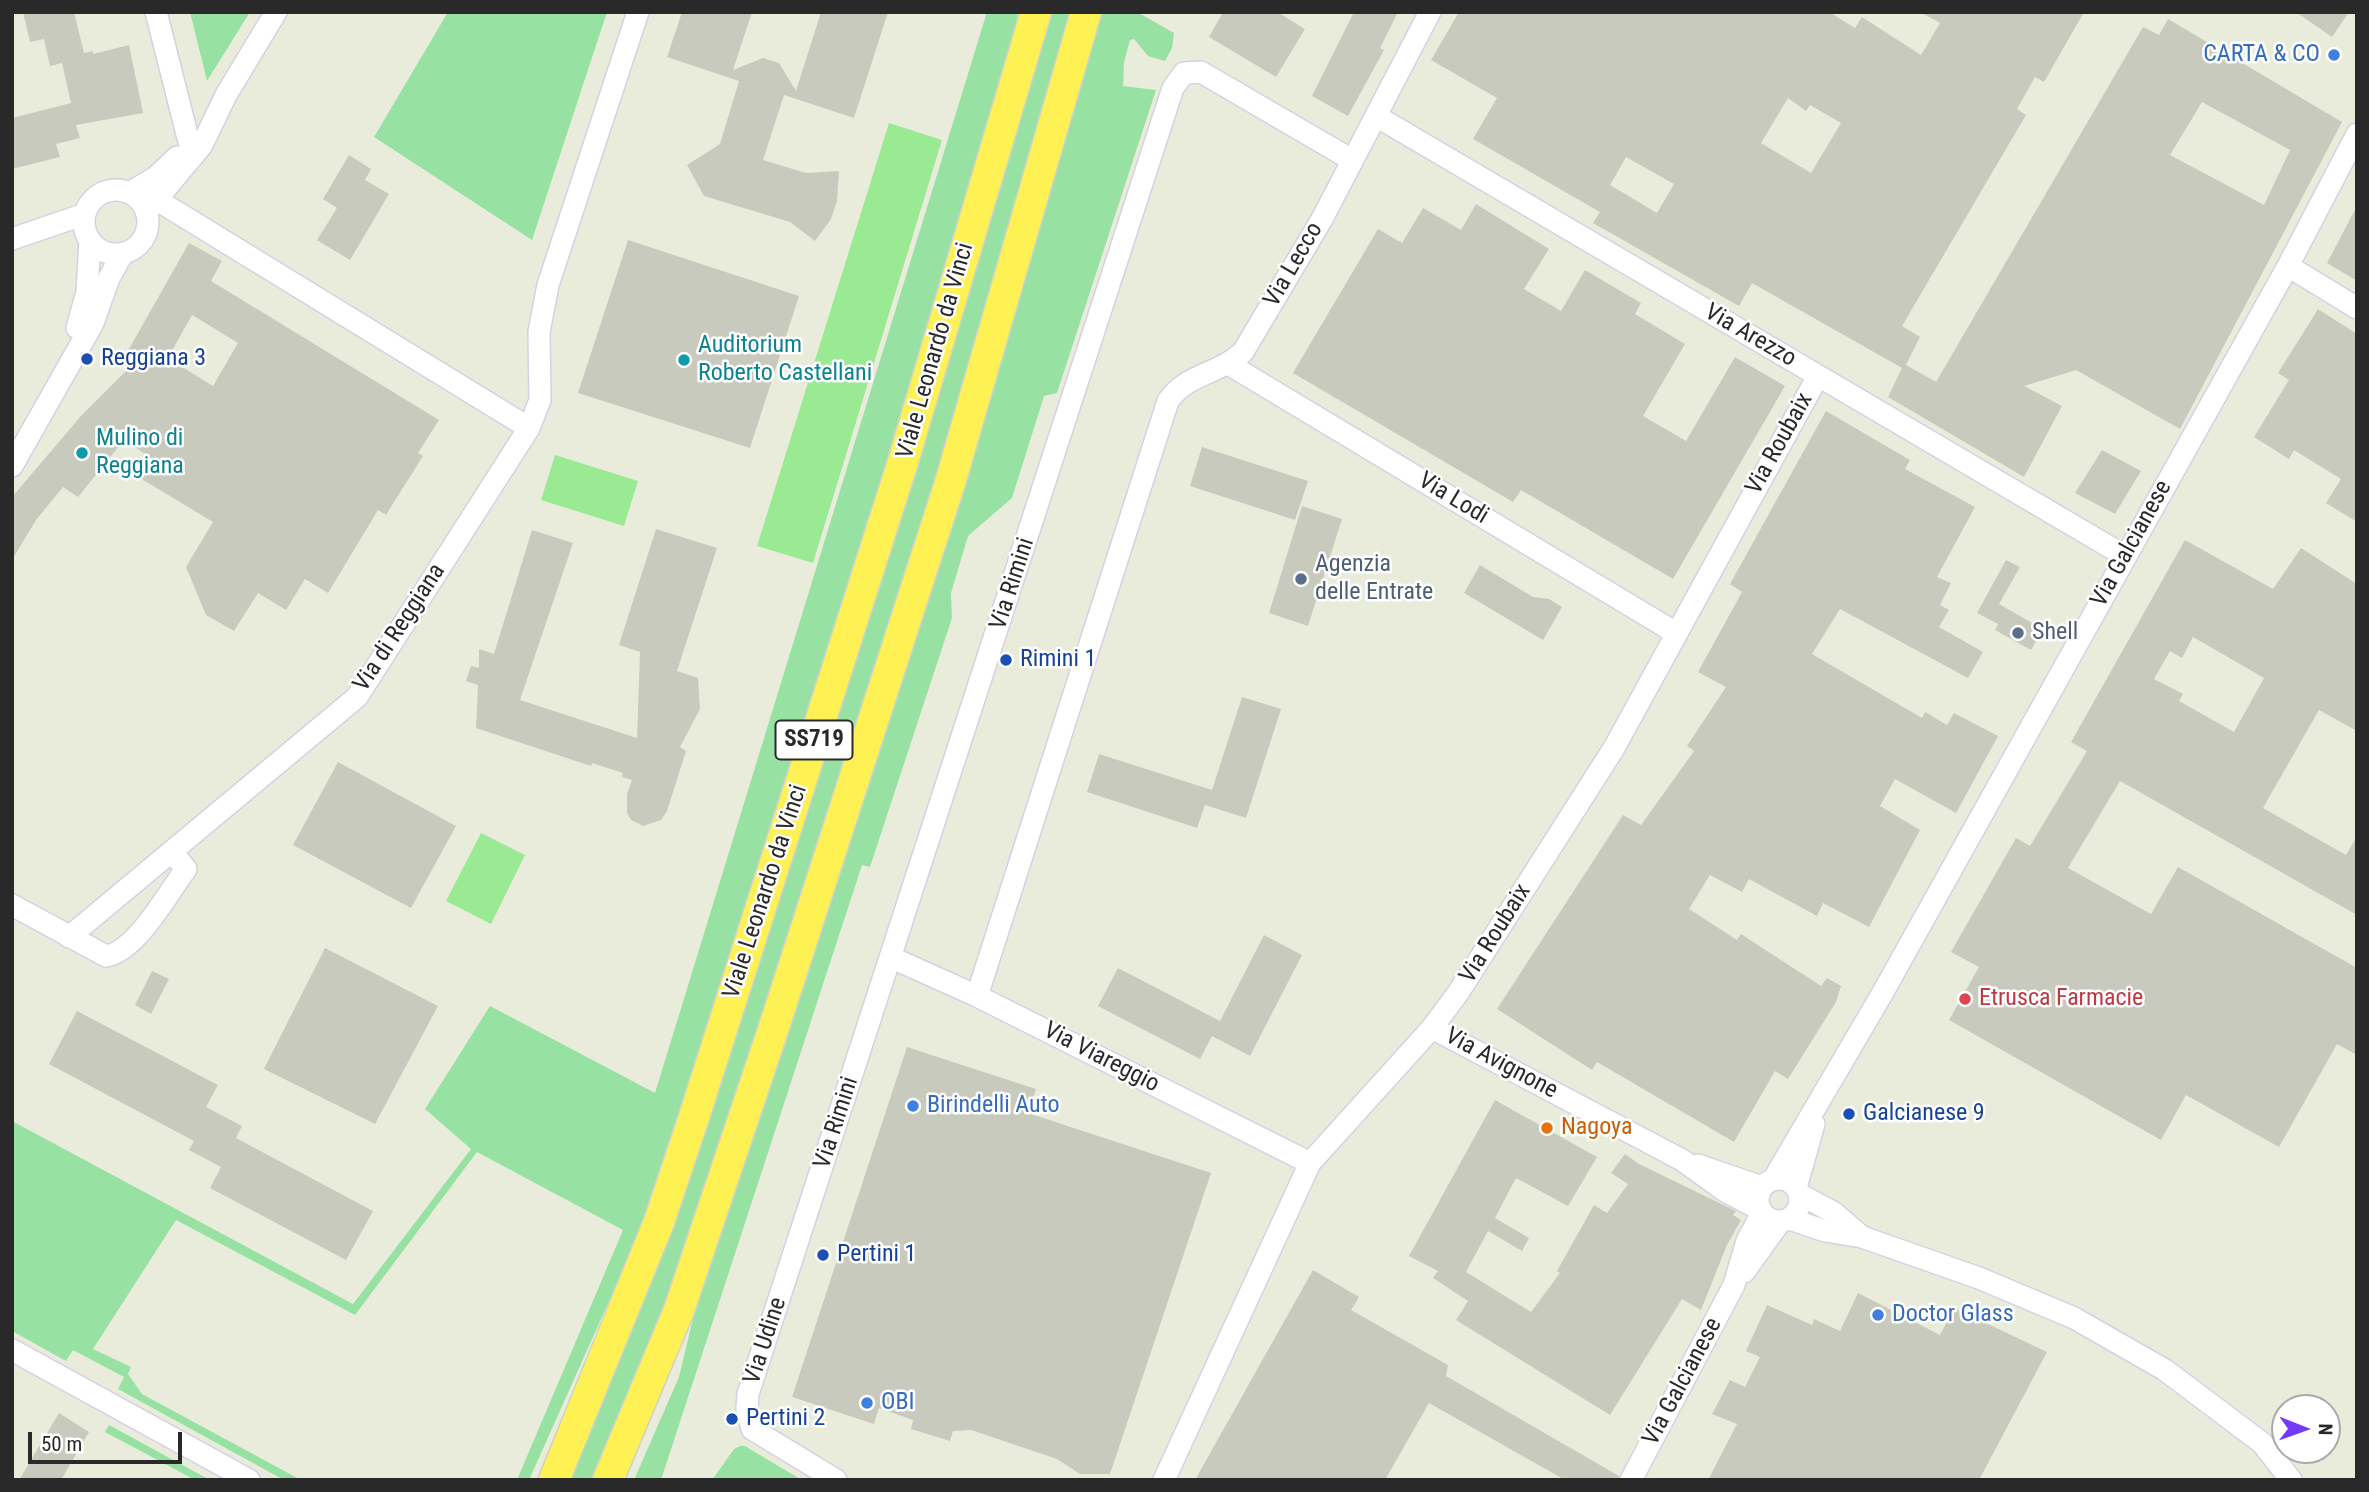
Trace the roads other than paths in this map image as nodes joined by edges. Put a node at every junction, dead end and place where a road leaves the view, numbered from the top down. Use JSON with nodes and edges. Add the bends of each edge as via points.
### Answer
{"nodes":[{"id":1,"x":156,"y":12,"type":"edge"},
{"id":2,"x":276,"y":12,"type":"edge"},
{"id":3,"x":638,"y":12,"type":"edge"},
{"id":4,"x":1036,"y":12,"type":"edge"},
{"id":5,"x":1086,"y":12,"type":"edge"},
{"id":6,"x":1430,"y":12,"type":"edge"},
{"id":7,"x":1376,"y":116,"type":"junction"},
{"id":8,"x":2357,"y":134,"type":"edge"},
{"id":9,"x":195,"y":144,"type":"junction"},
{"id":10,"x":1352,"y":160,"type":"junction"},
{"id":11,"x":129,"y":193,"type":"junction"},
{"id":12,"x":180,"y":211,"type":"junction"},
{"id":13,"x":85,"y":214,"type":"junction"},
{"id":14,"x":149,"y":215,"type":"junction"},
{"id":15,"x":22,"y":237,"type":"edge"},
{"id":16,"x":89,"y":238,"type":"junction"},
{"id":17,"x":122,"y":253,"type":"junction"},
{"id":18,"x":2288,"y":266,"type":"junction"},
{"id":19,"x":2357,"y":308,"type":"edge"},
{"id":20,"x":1230,"y":365,"type":"junction"},
{"id":21,"x":1818,"y":376,"type":"junction"},
{"id":22,"x":529,"y":428,"type":"junction"},
{"id":23,"x":12,"y":443,"type":"edge"},
{"id":24,"x":12,"y":466,"type":"edge"},
{"id":25,"x":2125,"y":556,"type":"junction"},
{"id":26,"x":1676,"y":633,"type":"junction"},
{"id":27,"x":172,"y":852,"type":"junction"},
{"id":28,"x":12,"y":905,"type":"edge"},
{"id":29,"x":69,"y":937,"type":"junction"},
{"id":30,"x":890,"y":957,"type":"junction"},
{"id":31,"x":977,"y":996,"type":"junction"},
{"id":32,"x":1432,"y":1028,"type":"junction"},
{"id":33,"x":1822,"y":1098,"type":"junction"},
{"id":34,"x":1682,"y":1160,"type":"junction"},
{"id":35,"x":1310,"y":1163,"type":"junction"},
{"id":36,"x":1767,"y":1183,"type":"junction"},
{"id":37,"x":1798,"y":1191,"type":"junction"},
{"id":38,"x":1773,"y":1215,"type":"junction"},
{"id":39,"x":1862,"y":1237,"type":"junction"},
{"id":40,"x":786,"y":1280,"type":"joint"},
{"id":41,"x":12,"y":1350,"type":"edge"},
{"id":42,"x":554,"y":1478,"type":"edge"},
{"id":43,"x":249,"y":1480,"type":"edge"},
{"id":44,"x":608,"y":1480,"type":"edge"},
{"id":45,"x":836,"y":1480,"type":"edge"},
{"id":46,"x":1164,"y":1480,"type":"edge"},
{"id":47,"x":1631,"y":1480,"type":"edge"},
{"id":48,"x":2291,"y":1480,"type":"edge"}],
"edges":[{"from":1,"to":9,"type":"street"},
{"from":2,"to":9,"type":"street"},
{"from":3,"to":22,"type":"street","name":"Via di Reggiana","via":[[548,285],[539,332],[540,400]]},
{"from":4,"to":42,"type":"highway","name":"Viale Leonardo da Vinci","number":"SS719","via":[[902,465],[693,1120],[655,1234]]},
{"from":5,"to":44,"type":"highway","name":"Viale Leonardo da Vinci","number":"SS719","via":[[950,482],[770,1039],[679,1311]]},
{"from":6,"to":7,"type":"street","name":"Via Lecco"},
{"from":7,"to":10,"type":"street","name":"Via Lecco"},
{"from":7,"to":21,"type":"street","name":"Via Arezzo"},
{"from":8,"to":18,"type":"street","name":"Via Galcianese"},
{"from":9,"to":11,"type":"street"},
{"from":9,"to":12,"type":"street"},
{"from":9,"to":14,"type":"street"},
{"from":10,"to":20,"type":"street","name":"Via Lecco","via":[[1249,341]]},
{"from":10,"to":30,"type":"street","name":"Via Rimini","via":[[1201,72],[1184,73],[1178,79]]},
{"from":11,"to":13,"type":"street","via":[[104,192]]},
{"from":11,"to":14,"type":"street"},
{"from":12,"to":14,"type":"street"},
{"from":12,"to":14,"type":"street"},
{"from":12,"to":22,"type":"street"},
{"from":13,"to":15,"type":"street"},
{"from":13,"to":16,"type":"street"},
{"from":14,"to":17,"type":"street","via":[[136,246]]},
{"from":15,"to":16,"type":"street"},
{"from":16,"to":17,"type":"street","via":[[102,250]]},
{"from":16,"to":23,"type":"street","via":[[87,292],[79,324]]},
{"from":17,"to":24,"type":"street","via":[[89,331]]},
{"from":18,"to":19,"type":"street"},
{"from":18,"to":25,"type":"street","name":"Via Galcianese"},
{"from":20,"to":26,"type":"street","name":"Via Lodi"},
{"from":20,"to":31,"type":"street","via":[[1178,386],[1168,401]]},
{"from":21,"to":25,"type":"street","name":"Via Arezzo"},
{"from":21,"to":26,"type":"street","name":"Via Roubaix"},
{"from":22,"to":27,"type":"street","name":"Via di Reggiana","via":[[357,697]]},
{"from":25,"to":33,"type":"street","name":"Via Galcianese"},
{"from":26,"to":32,"type":"street","name":"Via Roubaix","via":[[1614,748]]},
{"from":27,"to":29,"type":"street","name":"Via di Reggiana"},
{"from":27,"to":29,"type":"street","via":[[186,869],[124,951],[106,956]]},
{"from":28,"to":29,"type":"street"},
{"from":30,"to":31,"type":"street","name":"Via Viareggio"},
{"from":30,"to":40,"type":"street","name":"Via Rimini"},
{"from":31,"to":35,"type":"street","name":"Via Viareggio"},
{"from":32,"to":34,"type":"street","name":"Via Avignone"},
{"from":32,"to":35,"type":"street","name":"Via Roubaix"},
{"from":33,"to":36,"type":"street","name":"Via Galcianese"},
{"from":33,"to":37,"type":"street","name":"Via Galcianese"},
{"from":34,"to":36,"type":"street","name":"Via Avignone"},
{"from":34,"to":38,"type":"street","name":"Via Avignone","via":[[1725,1191]]},
{"from":35,"to":46,"type":"street","name":"Via Roubaix"},
{"from":36,"to":37,"type":"street","via":[[1786,1180]]},
{"from":36,"to":38,"type":"street","name":"Via Galcianese","via":[[1758,1197]]},
{"from":37,"to":38,"type":"street","name":"Via Galcianese","via":[[1799,1208]]},
{"from":37,"to":39,"type":"street"},
{"from":38,"to":39,"type":"street","name":"Via Avignone"},
{"from":38,"to":47,"type":"street","name":"Via Galcianese"},
{"from":39,"to":48,"type":"street","via":[[2074,1318],[2165,1370],[2262,1443]]},
{"from":40,"to":45,"type":"street","name":"Via Udine","via":[[748,1394],[749,1420],[752,1429],[767,1440]]},
{"from":41,"to":43,"type":"street"}]}
